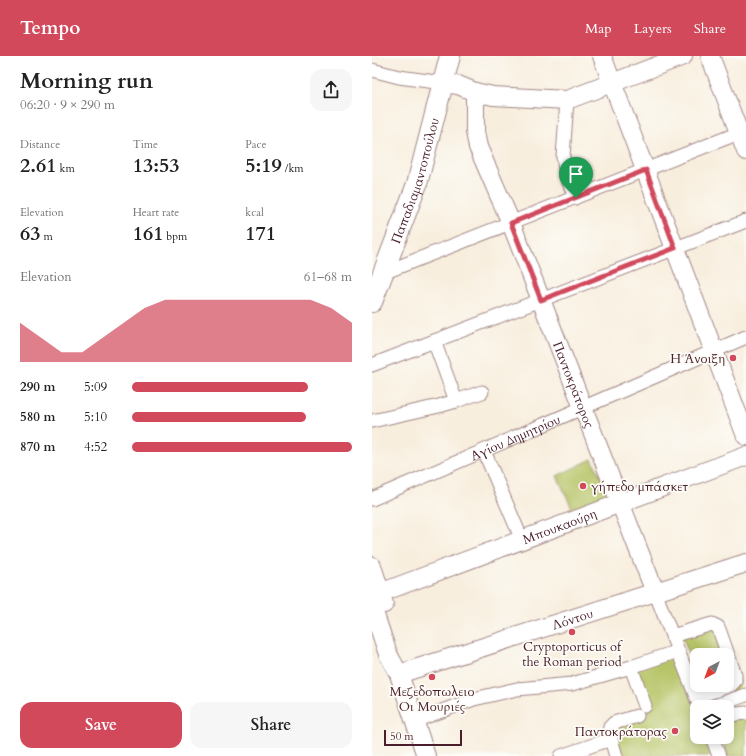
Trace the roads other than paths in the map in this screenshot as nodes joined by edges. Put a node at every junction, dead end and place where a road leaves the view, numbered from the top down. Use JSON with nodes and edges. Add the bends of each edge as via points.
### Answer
{"nodes":[{"id":1,"x":450,"y":56,"type":"edge"},
{"id":2,"x":602,"y":56,"type":"edge"},
{"id":3,"x":683,"y":56,"type":"edge"},
{"id":4,"x":710,"y":56,"type":"edge"},
{"id":5,"x":372,"y":70,"type":"edge"},
{"id":6,"x":443,"y":83,"type":"junction"},
{"id":7,"x":613,"y":84,"type":"junction"},
{"id":8,"x":475,"y":92,"type":"junction"},
{"id":9,"x":567,"y":100,"type":"junction"},
{"id":10,"x":739,"y":133,"type":"junction"},
{"id":11,"x":746,"y":151,"type":"edge"},
{"id":12,"x":646,"y":170,"type":"junction"},
{"id":13,"x":576,"y":198,"type":"junction"},
{"id":14,"x":746,"y":221,"type":"edge"},
{"id":15,"x":511,"y":223,"type":"junction"},
{"id":16,"x":675,"y":248,"type":"junction"},
{"id":17,"x":383,"y":273,"type":"junction"},
{"id":18,"x":541,"y":300,"type":"junction"},
{"id":19,"x":372,"y":302,"type":"edge"},
{"id":20,"x":746,"y":337,"type":"edge"},
{"id":21,"x":434,"y":341,"type":"junction"},
{"id":22,"x":714,"y":351,"type":"junction"},
{"id":23,"x":372,"y":365,"type":"edge"},
{"id":24,"x":482,"y":392,"type":"dead end"},
{"id":25,"x":456,"y":401,"type":"junction"},
{"id":26,"x":584,"y":408,"type":"junction"},
{"id":27,"x":372,"y":421,"type":"edge"},
{"id":28,"x":746,"y":436,"type":"edge"},
{"id":29,"x":484,"y":451,"type":"junction"},
{"id":30,"x":746,"y":456,"type":"edge"},
{"id":31,"x":372,"y":499,"type":"edge"},
{"id":32,"x":621,"y":503,"type":"junction"},
{"id":33,"x":522,"y":540,"type":"junction"},
{"id":34,"x":746,"y":563,"type":"edge"},
{"id":35,"x":372,"y":566,"type":"edge"},
{"id":36,"x":655,"y":592,"type":"junction"},
{"id":37,"x":375,"y":598,"type":"edge"},
{"id":38,"x":672,"y":636,"type":"junction"},
{"id":39,"x":378,"y":644,"type":"edge"},
{"id":40,"x":678,"y":651,"type":"junction"},
{"id":41,"x":631,"y":667,"type":"junction"},
{"id":42,"x":399,"y":674,"type":"junction"},
{"id":43,"x":746,"y":695,"type":"edge"},
{"id":44,"x":697,"y":700,"type":"edge"},
{"id":45,"x":702,"y":700,"type":"edge"},
{"id":46,"x":731,"y":700,"type":"edge"},
{"id":47,"x":746,"y":713,"type":"edge"},
{"id":48,"x":734,"y":715,"type":"edge"},
{"id":49,"x":415,"y":721,"type":"junction"},
{"id":50,"x":611,"y":739,"type":"junction"},
{"id":51,"x":715,"y":744,"type":"edge"},
{"id":52,"x":426,"y":756,"type":"edge"},
{"id":53,"x":561,"y":756,"type":"edge"},
{"id":54,"x":616,"y":756,"type":"edge"},
{"id":55,"x":719,"y":756,"type":"edge"}],
"edges":[{"from":1,"to":6,"type":"main road","name":"Παπαδιαμαντοπούλου"},
{"from":2,"to":7,"type":"street"},
{"from":3,"to":7,"type":"street"},
{"from":4,"to":10,"type":"street"},
{"from":5,"to":6,"type":"street"},
{"from":6,"to":8,"type":"street","via":[[458,85]]},
{"from":6,"to":17,"type":"main road","name":"Παπαδιαμαντοπούλου","via":[[418,184]]},
{"from":7,"to":9,"type":"street"},
{"from":7,"to":12,"type":"street"},
{"from":8,"to":9,"type":"street","via":[[493,96]]},
{"from":8,"to":15,"type":"street","name":"Παντοκράτορος","via":[[477,142]]},
{"from":9,"to":13,"type":"street","via":[[563,157],[566,175]]},
{"from":10,"to":11,"type":"street"},
{"from":10,"to":12,"type":"street"},
{"from":12,"to":13,"type":"street"},
{"from":12,"to":16,"type":"street"},
{"from":13,"to":15,"type":"street"},
{"from":14,"to":16,"type":"street"},
{"from":15,"to":17,"type":"street"},
{"from":15,"to":18,"type":"street","name":"Παντοκράτορος"},
{"from":16,"to":18,"type":"street"},
{"from":16,"to":22,"type":"street"},
{"from":17,"to":19,"type":"main road","name":"Παπαδιαμαντοπούλου"},
{"from":18,"to":21,"type":"street"},
{"from":18,"to":26,"type":"street","name":"Παντοκράτορος"},
{"from":20,"to":22,"type":"street","name":"Αγίου Δημητρίου"},
{"from":21,"to":23,"type":"street"},
{"from":21,"to":25,"type":"street"},
{"from":22,"to":26,"type":"street","name":"Αγίου Δημητρίου"},
{"from":22,"to":28,"type":"street"},
{"from":24,"to":25,"type":"street"},
{"from":25,"to":27,"type":"street"},
{"from":26,"to":29,"type":"street","name":"Αγίου Δημητρίου"},
{"from":26,"to":32,"type":"street","name":"Παντοκράτορος"},
{"from":29,"to":31,"type":"street","name":"Αγίου Δημητρίου"},
{"from":29,"to":33,"type":"street"},
{"from":30,"to":32,"type":"street","name":"Μπουκαούρη"},
{"from":32,"to":33,"type":"street","name":"Μπουκαούρη"},
{"from":32,"to":36,"type":"street","name":"Παντοκράτορος"},
{"from":33,"to":37,"type":"street","name":"Μπουκαούρη"},
{"from":34,"to":36,"type":"street","name":"Λόντου"},
{"from":35,"to":37,"type":"street"},
{"from":36,"to":38,"type":"street","name":"Παντοκράτορος"},
{"from":36,"to":42,"type":"street","name":"Λόντου"},
{"from":37,"to":39,"type":"street"},
{"from":37,"to":42,"type":"street","via":[[400,654]]},
{"from":38,"to":40,"type":"street","name":"Παντοκράτορος"},
{"from":38,"to":45,"type":"street","via":[[712,624],[718,627],[735,681]]},
{"from":39,"to":42,"type":"street","via":[[388,654]]},
{"from":40,"to":41,"type":"street"},
{"from":40,"to":44,"type":"street","name":"Παντοκράτορος"},
{"from":41,"to":49,"type":"street","via":[[572,684],[517,689],[474,699]]},
{"from":41,"to":50,"type":"street","via":[[641,711],[611,725]]},
{"from":42,"to":49,"type":"street"},
{"from":43,"to":46,"type":"street"},
{"from":47,"to":48,"type":"street"},
{"from":49,"to":52,"type":"street"},
{"from":50,"to":53,"type":"street"},
{"from":50,"to":54,"type":"street"},
{"from":51,"to":55,"type":"street"}]}
